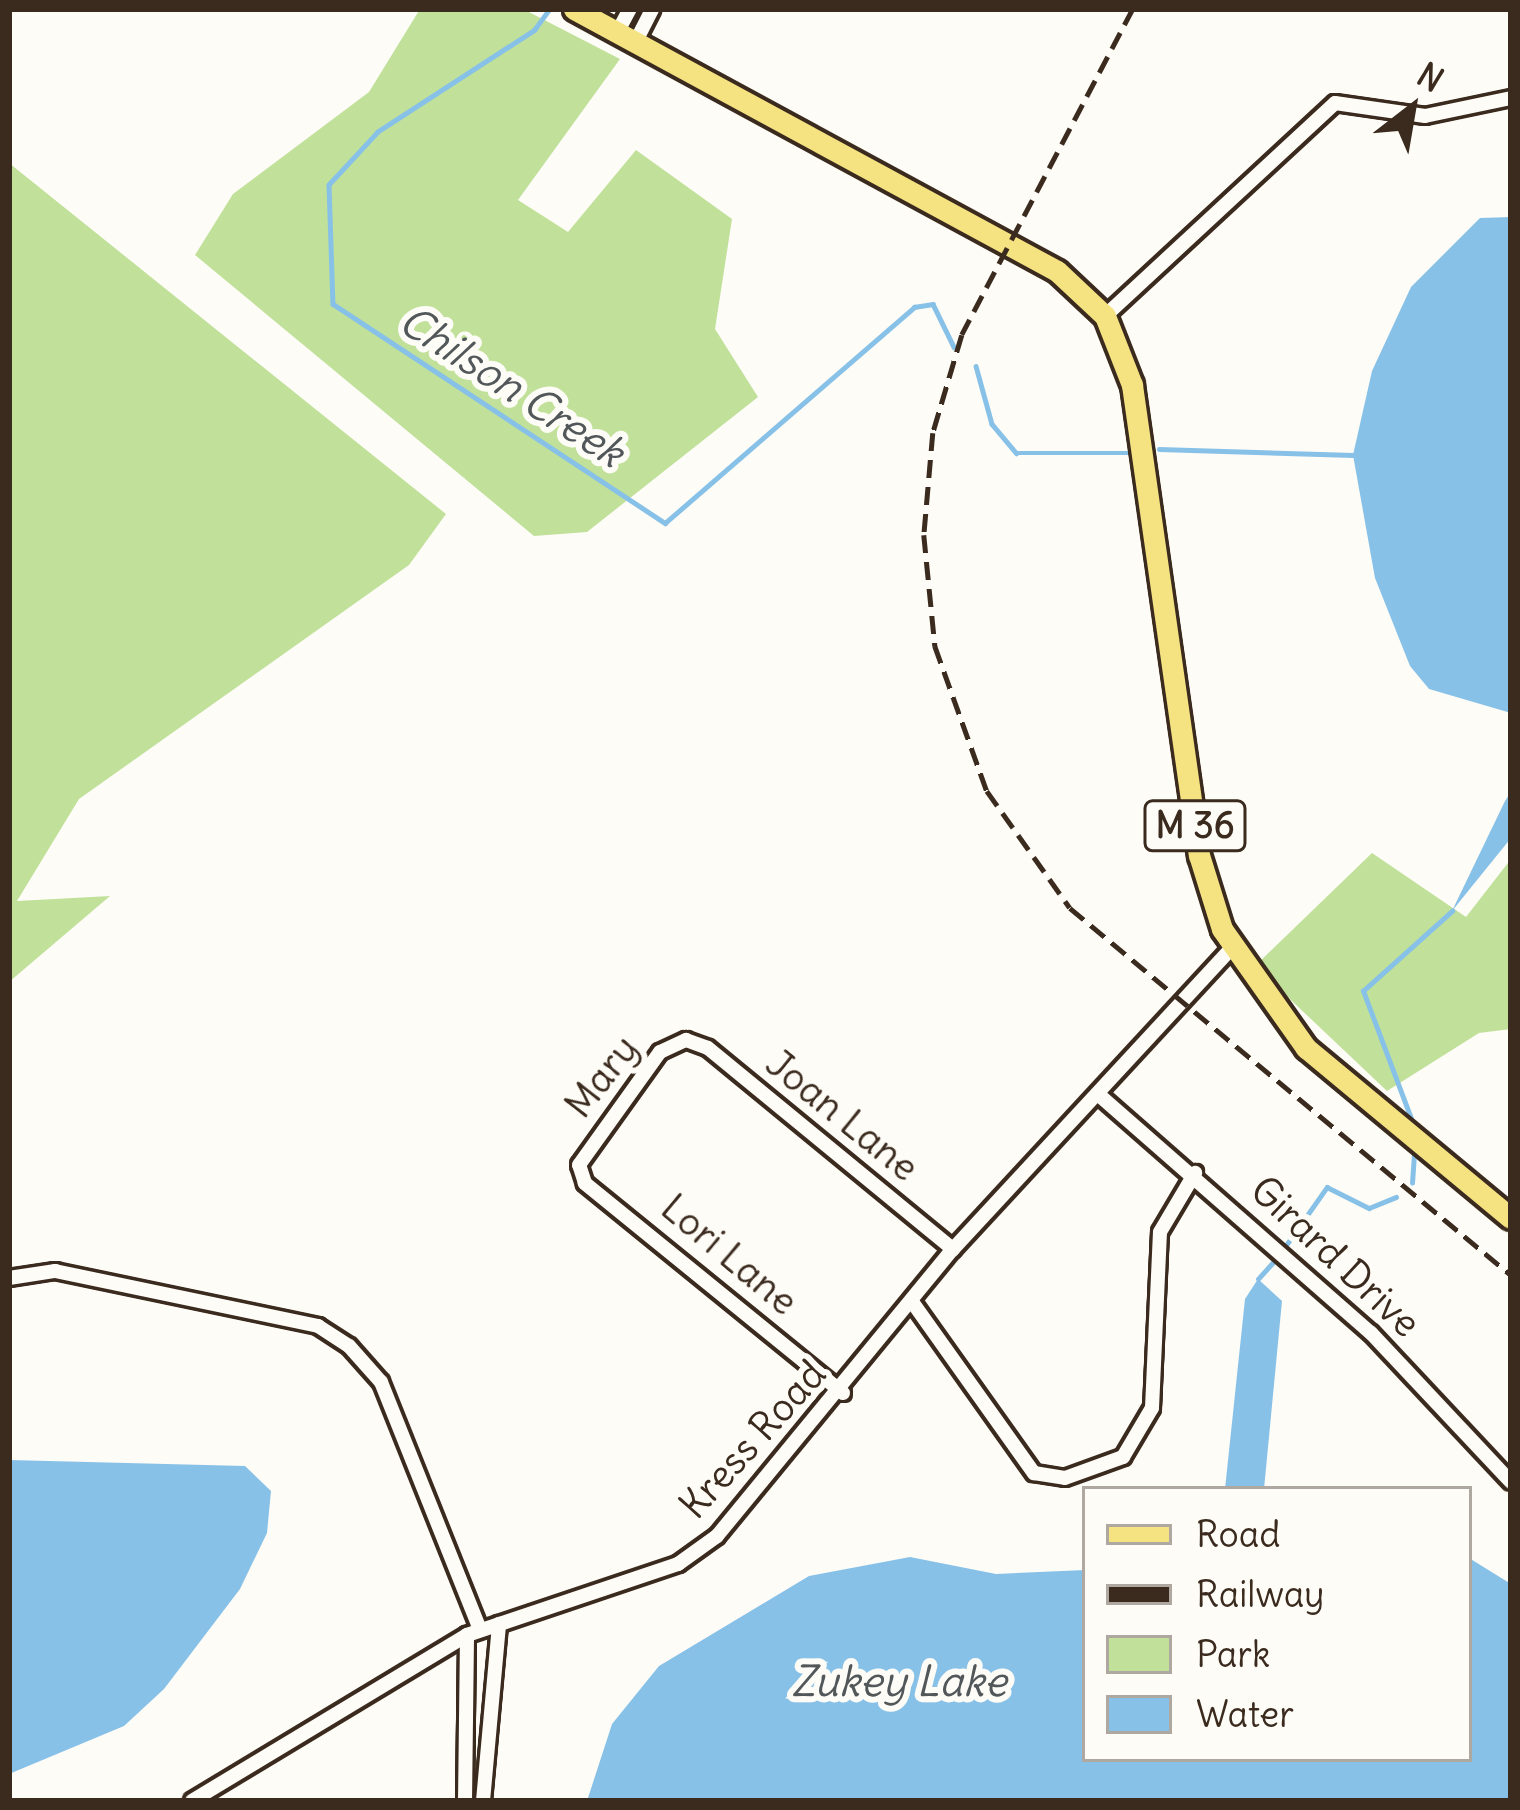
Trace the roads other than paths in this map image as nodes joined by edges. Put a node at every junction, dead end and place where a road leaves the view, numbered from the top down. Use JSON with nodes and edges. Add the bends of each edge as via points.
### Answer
{"nodes":[{"id":1,"x":574,"y":9,"type":"edge"},
{"id":2,"x":630,"y":9,"type":"edge"},
{"id":3,"x":652,"y":9,"type":"edge"},
{"id":4,"x":626,"y":38,"type":"junction"},
{"id":5,"x":1511,"y":98,"type":"edge"},
{"id":6,"x":1105,"y":316,"type":"junction"},
{"id":7,"x":1232,"y":948,"type":"junction"},
{"id":8,"x":686,"y":1040,"type":"joint"},
{"id":9,"x":1099,"y":1096,"type":"junction"},
{"id":10,"x":579,"y":1165,"type":"joint"},
{"id":11,"x":1196,"y":1173,"type":"junction"},
{"id":12,"x":1511,"y":1218,"type":"edge"},
{"id":13,"x":953,"y":1249,"type":"junction"},
{"id":14,"x":9,"y":1278,"type":"edge"},
{"id":15,"x":913,"y":1303,"type":"junction"},
{"id":16,"x":843,"y":1393,"type":"junction"},
{"id":17,"x":1511,"y":1482,"type":"edge"},
{"id":18,"x":499,"y":1624,"type":"junction"},
{"id":19,"x":473,"y":1633,"type":"junction"},
{"id":20,"x":192,"y":1801,"type":"edge"},
{"id":21,"x":465,"y":1801,"type":"edge"},
{"id":22,"x":483,"y":1801,"type":"edge"}],
"edges":[{"from":1,"to":4,"type":"main road","number":"M 36"},
{"from":2,"to":4,"type":"street"},
{"from":3,"to":4,"type":"street"},
{"from":4,"to":6,"type":"main road","number":"M 36","via":[[1057,271]]},
{"from":5,"to":6,"type":"street","via":[[1425,116],[1335,104]]},
{"from":6,"to":7,"type":"main road","number":"M 36","via":[[1134,398],[1199,855]]},
{"from":7,"to":9,"type":"street","name":"Kress Road"},
{"from":7,"to":12,"type":"main road","number":"M 36","via":[[1306,1048]]},
{"from":8,"to":10,"type":"street","name":"Mary","via":[[660,1052]]},
{"from":8,"to":13,"type":"street","name":"Joan Lane"},
{"from":9,"to":11,"type":"street","name":"Girard Drive"},
{"from":9,"to":13,"type":"street","name":"Kress Road"},
{"from":10,"to":16,"type":"street","name":"Lori Lane","via":[[585,1183]]},
{"from":11,"to":15,"type":"street","via":[[1160,1232],[1152,1408],[1123,1457],[1065,1478],[1034,1473]]},
{"from":11,"to":17,"type":"street","name":"Girard Drive","via":[[1383,1344]]},
{"from":13,"to":15,"type":"street","name":"Kress Road"},
{"from":14,"to":19,"type":"street","via":[[55,1271],[318,1326],[349,1346],[381,1382]]},
{"from":15,"to":16,"type":"street","name":"Kress Road"},
{"from":16,"to":18,"type":"street","name":"Kress Road","via":[[752,1501],[678,1564]]},
{"from":18,"to":19,"type":"street","name":"Kress Road"},
{"from":18,"to":22,"type":"street"},
{"from":19,"to":20,"type":"street","name":"Kress Road"},
{"from":19,"to":21,"type":"street"}]}
